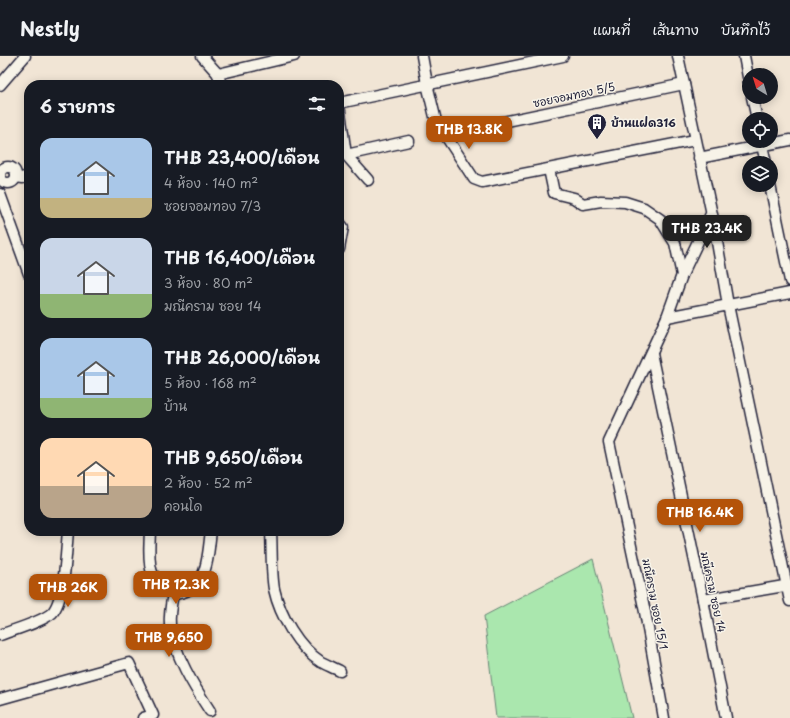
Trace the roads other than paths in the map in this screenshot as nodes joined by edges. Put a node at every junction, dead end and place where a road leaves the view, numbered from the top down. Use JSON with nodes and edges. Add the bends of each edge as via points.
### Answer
{"nodes":[{"id":1,"x":25,"y":56,"type":"edge"},
{"id":2,"x":202,"y":56,"type":"edge"},
{"id":3,"x":294,"y":56,"type":"edge"},
{"id":4,"x":422,"y":56,"type":"edge"},
{"id":5,"x":563,"y":56,"type":"edge"},
{"id":6,"x":678,"y":56,"type":"edge"},
{"id":7,"x":744,"y":56,"type":"edge"},
{"id":8,"x":276,"y":58,"type":"edge"},
{"id":9,"x":746,"y":68,"type":"edge"},
{"id":10,"x":218,"y":74,"type":"junction"},
{"id":11,"x":220,"y":80,"type":"edge"},
{"id":12,"x":427,"y":84,"type":"junction"},
{"id":13,"x":684,"y":84,"type":"junction"},
{"id":14,"x":0,"y":85,"type":"edge"},
{"id":15,"x":344,"y":103,"type":"edge"},
{"id":16,"x":445,"y":134,"type":"junction"},
{"id":17,"x":344,"y":140,"type":"edge"},
{"id":18,"x":695,"y":140,"type":"junction"},
{"id":19,"x":790,"y":140,"type":"edge"},
{"id":20,"x":409,"y":141,"type":"dead end"},
{"id":21,"x":778,"y":141,"type":"edge"},
{"id":22,"x":742,"y":148,"type":"edge"},
{"id":23,"x":346,"y":155,"type":"junction"},
{"id":24,"x":699,"y":158,"type":"junction"},
{"id":25,"x":4,"y":163,"type":"edge"},
{"id":26,"x":548,"y":169,"type":"junction"},
{"id":27,"x":16,"y":177,"type":"junction"},
{"id":28,"x":24,"y":178,"type":"edge"},
{"id":29,"x":1,"y":180,"type":"edge"},
{"id":30,"x":368,"y":180,"type":"dead end"},
{"id":31,"x":771,"y":192,"type":"edge"},
{"id":32,"x":0,"y":194,"type":"edge"},
{"id":33,"x":711,"y":214,"type":"junction"},
{"id":34,"x":24,"y":260,"type":"edge"},
{"id":35,"x":682,"y":275,"type":"junction"},
{"id":36,"x":790,"y":281,"type":"edge"},
{"id":37,"x":790,"y":293,"type":"edge"},
{"id":38,"x":728,"y":305,"type":"junction"},
{"id":39,"x":667,"y":317,"type":"junction"},
{"id":40,"x":651,"y":353,"type":"junction"},
{"id":41,"x":67,"y":536,"type":"edge"},
{"id":42,"x":150,"y":536,"type":"edge"},
{"id":43,"x":210,"y":536,"type":"edge"},
{"id":44,"x":271,"y":536,"type":"edge"},
{"id":45,"x":789,"y":585,"type":"edge"},
{"id":46,"x":173,"y":594,"type":"junction"},
{"id":47,"x":703,"y":600,"type":"junction"},
{"id":48,"x":790,"y":600,"type":"edge"},
{"id":49,"x":0,"y":635,"type":"edge"},
{"id":50,"x":340,"y":671,"type":"dead end"},
{"id":51,"x":0,"y":700,"type":"edge"},
{"id":52,"x":210,"y":711,"type":"dead end"},
{"id":53,"x":143,"y":718,"type":"edge"},
{"id":54,"x":664,"y":718,"type":"edge"},
{"id":55,"x":726,"y":718,"type":"edge"}],
"edges":[{"from":1,"to":14,"type":"street"},
{"from":2,"to":10,"type":"street"},
{"from":3,"to":8,"type":"street"},
{"from":4,"to":12,"type":"street"},
{"from":5,"to":12,"type":"street"},
{"from":6,"to":13,"type":"street"},
{"from":7,"to":9,"type":"street"},
{"from":8,"to":10,"type":"street"},
{"from":10,"to":11,"type":"street"},
{"from":12,"to":15,"type":"street"},
{"from":12,"to":16,"type":"street","via":[[436,121]]},
{"from":13,"to":16,"type":"street","name":"ซอยจอมทอง 5/5"},
{"from":13,"to":18,"type":"street"},
{"from":16,"to":26,"type":"street","via":[[474,179],[482,182]]},
{"from":17,"to":23,"type":"street"},
{"from":18,"to":24,"type":"street"},
{"from":18,"to":26,"type":"street"},
{"from":19,"to":21,"type":"street"},
{"from":20,"to":23,"type":"street"},
{"from":22,"to":24,"type":"street"},
{"from":23,"to":30,"type":"street"},
{"from":24,"to":33,"type":"street"},
{"from":25,"to":27,"type":"street","via":[[15,171]]},
{"from":25,"to":29,"type":"street"},
{"from":26,"to":35,"type":"street","via":[[554,193],[574,198],[583,204],[601,201],[625,202],[644,208],[660,219],[675,244]]},
{"from":27,"to":28,"type":"street"},
{"from":27,"to":29,"type":"street","via":[[10,182]]},
{"from":31,"to":36,"type":"street"},
{"from":32,"to":34,"type":"street"},
{"from":33,"to":35,"type":"street","name":"มณีคราม ซอย 15/1"},
{"from":33,"to":38,"type":"street"},
{"from":35,"to":39,"type":"street","name":"มณีคราม ซอย 15/1"},
{"from":37,"to":38,"type":"street"},
{"from":38,"to":39,"type":"street"},
{"from":38,"to":45,"type":"street"},
{"from":39,"to":40,"type":"street","name":"มณีคราม ซอย 15/1"},
{"from":40,"to":47,"type":"street","name":"มณีคราม ซอย 14"},
{"from":40,"to":54,"type":"street","name":"มณีคราม ซอย 15/1","via":[[610,442]]},
{"from":41,"to":49,"type":"street","via":[[59,601],[51,613]]},
{"from":42,"to":46,"type":"street","via":[[150,567],[154,579]]},
{"from":43,"to":46,"type":"street","via":[[205,572],[200,583],[190,590]]},
{"from":44,"to":50,"type":"street","via":[[274,588],[288,625],[300,642],[320,661]]},
{"from":45,"to":47,"type":"street"},
{"from":45,"to":48,"type":"street"},
{"from":46,"to":52,"type":"street","via":[[170,624],[176,645],[196,689]]},
{"from":47,"to":55,"type":"street","name":"มณีคราม ซอย 14"},
{"from":51,"to":53,"type":"street","via":[[129,663],[153,715]]}]}
